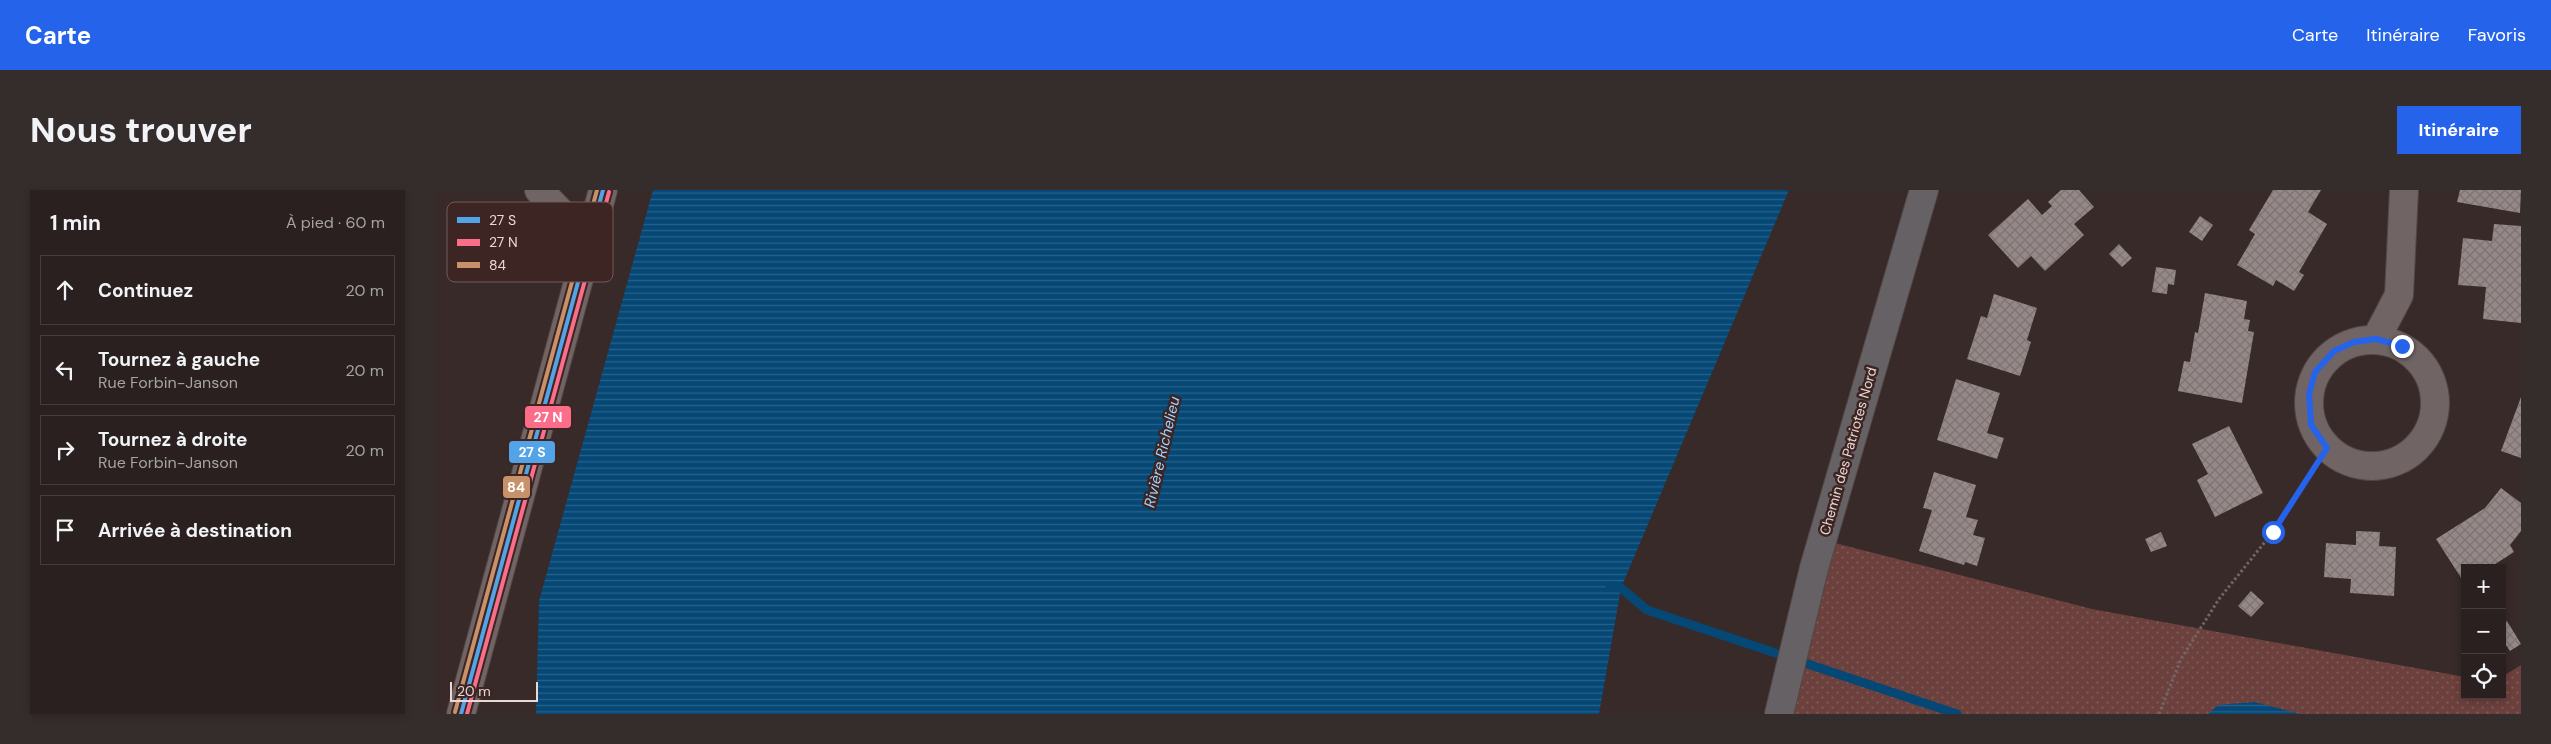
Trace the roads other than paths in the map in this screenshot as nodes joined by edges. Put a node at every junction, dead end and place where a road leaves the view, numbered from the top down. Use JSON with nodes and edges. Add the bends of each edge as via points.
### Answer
{"nodes":[{"id":1,"x":539,"y":190,"type":"edge"},
{"id":2,"x":603,"y":190,"type":"edge"},
{"id":3,"x":1924,"y":190,"type":"edge"},
{"id":4,"x":2404,"y":190,"type":"edge"},
{"id":5,"x":551,"y":202,"type":"edge"},
{"id":6,"x":599,"y":202,"type":"edge"},
{"id":7,"x":577,"y":282,"type":"edge"},
{"id":8,"x":2376,"y":339,"type":"junction"},
{"id":9,"x":461,"y":714,"type":"edge"},
{"id":10,"x":1779,"y":714,"type":"edge"}],
"edges":[{"from":1,"to":5,"type":"street"},
{"from":2,"to":6,"type":"street"},
{"from":3,"to":10,"type":"main road","name":"Chemin des Patriotes Nord","via":[[1814,568]]},
{"from":4,"to":8,"type":"street","via":[[2399,295]]},
{"from":7,"to":9,"type":"street"},
{"from":8,"to":8,"type":"street","via":[[2354,342],[2334,351],[2315,372],[2309,394],[2311,425],[2327,448],[2349,463],[2367,466],[2390,464],[2406,457],[2423,442],[2431,428],[2436,406],[2433,384],[2419,360],[2402,346]]}]}
